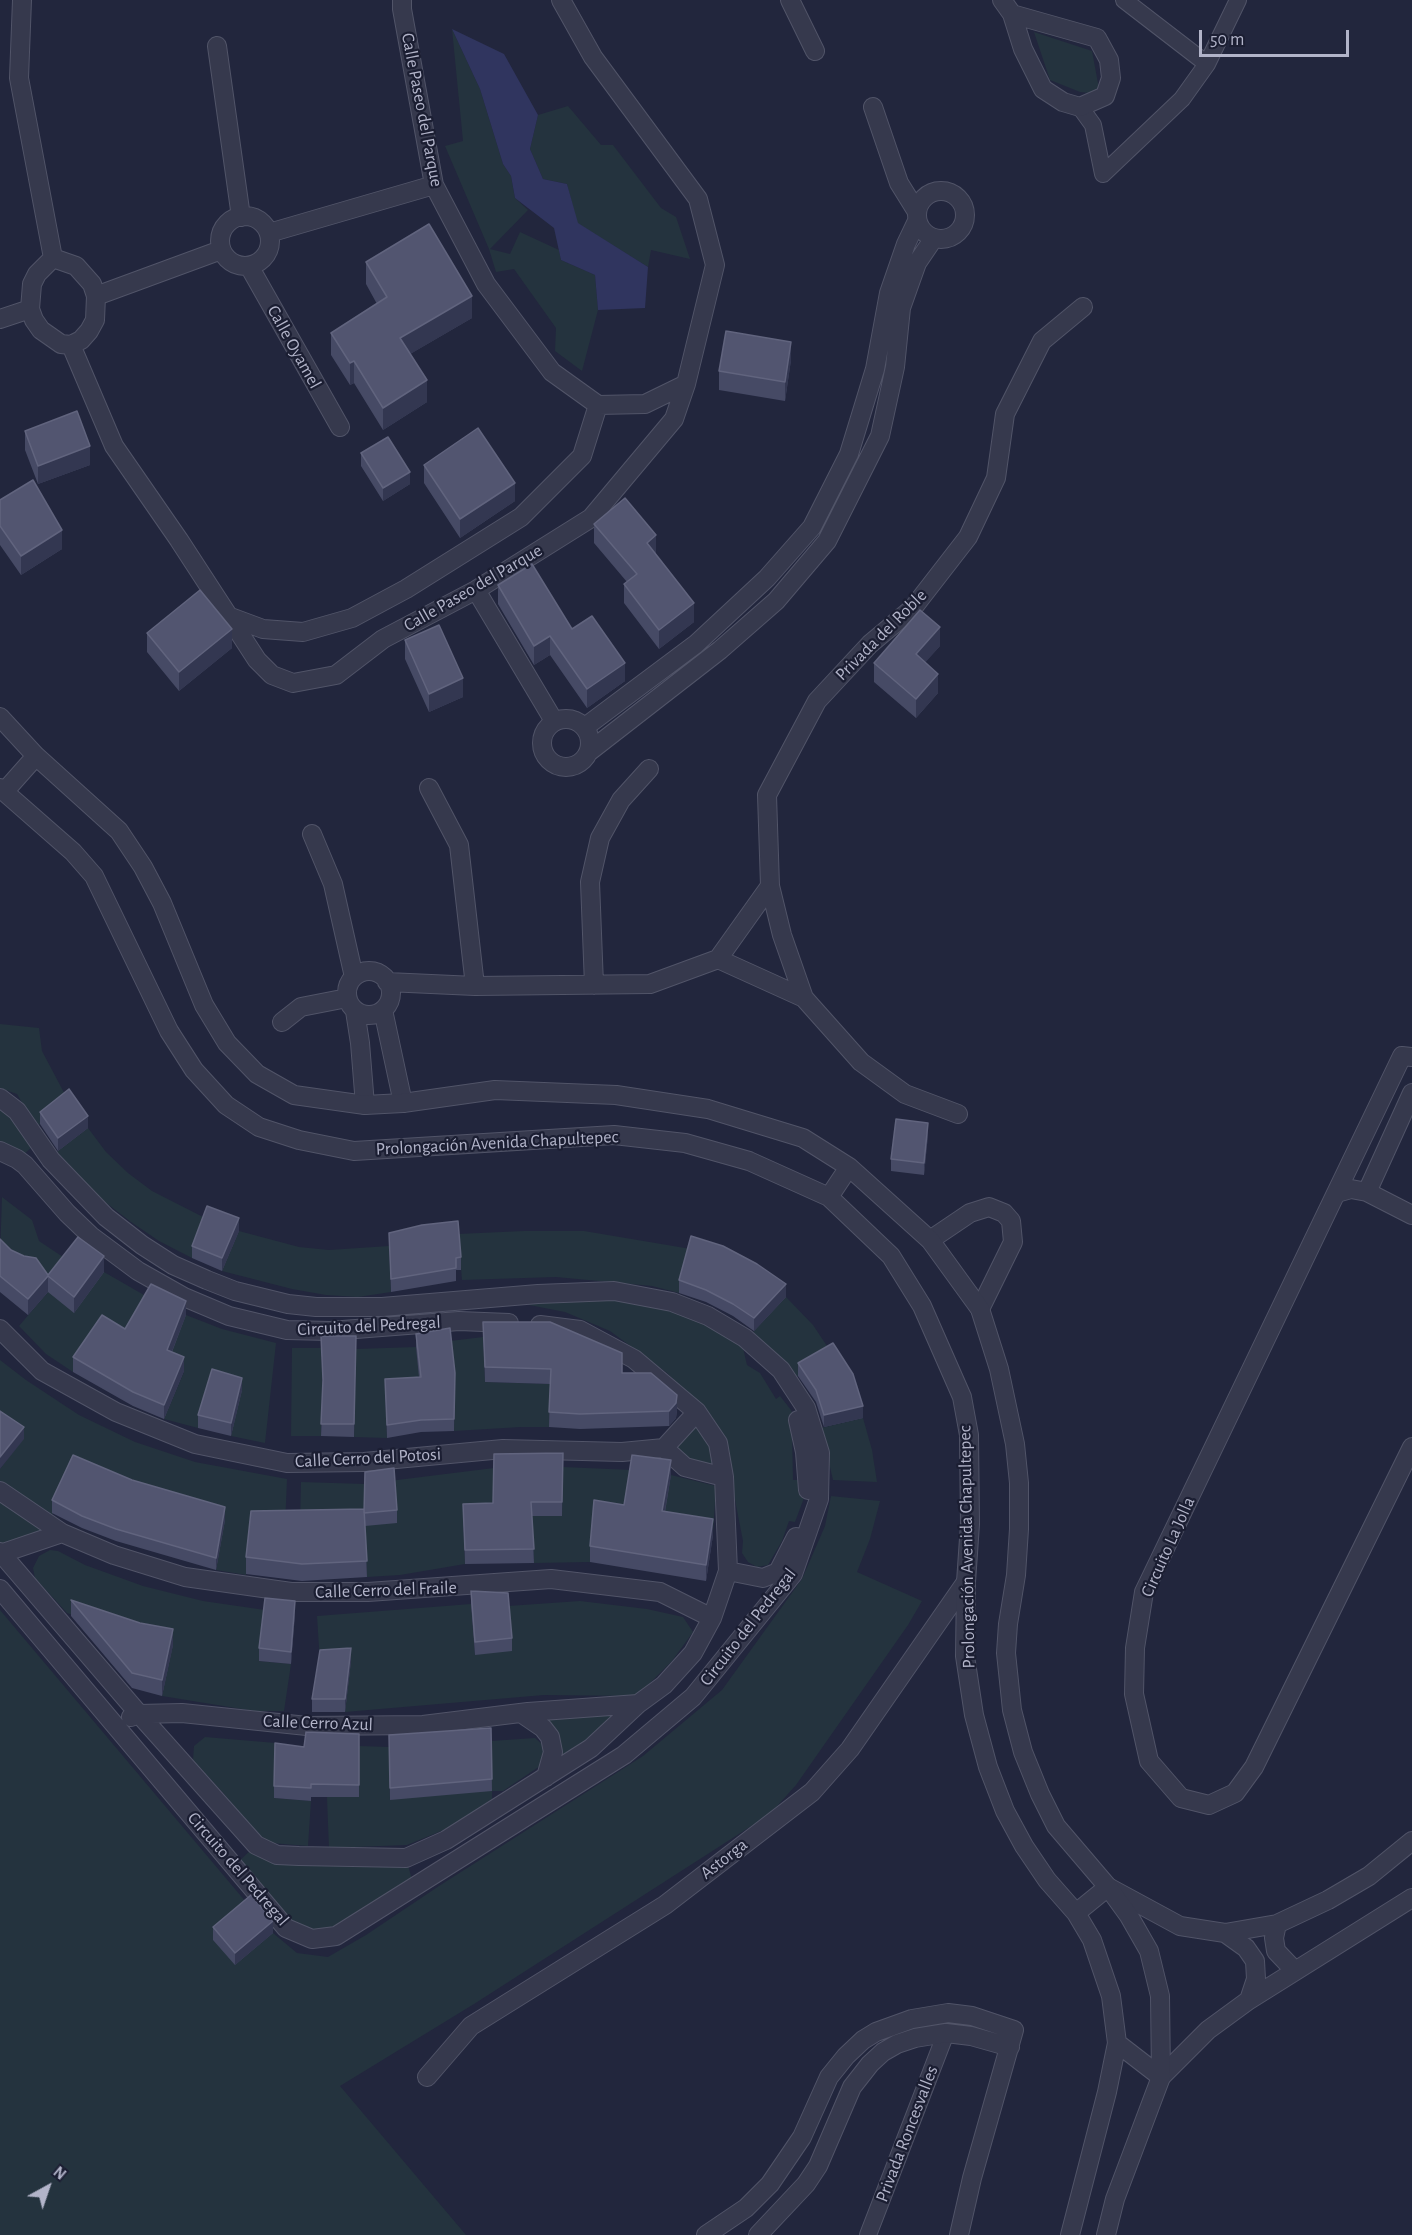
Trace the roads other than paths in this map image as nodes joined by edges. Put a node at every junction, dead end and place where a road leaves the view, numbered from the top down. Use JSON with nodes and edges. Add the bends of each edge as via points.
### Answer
{"nodes":[{"id":1,"x":22,"y":0,"type":"edge"},
{"id":2,"x":561,"y":0,"type":"edge"},
{"id":3,"x":790,"y":0,"type":"edge"},
{"id":4,"x":1124,"y":0,"type":"edge"},
{"id":5,"x":1232,"y":2,"type":"edge"},
{"id":6,"x":406,"y":3,"type":"edge"},
{"id":7,"x":1007,"y":7,"type":"edge"},
{"id":8,"x":218,"y":46,"type":"dead end"},
{"id":9,"x":816,"y":51,"type":"dead end"},
{"id":10,"x":1207,"y":64,"type":"junction"},
{"id":11,"x":873,"y":107,"type":"dead end"},
{"id":12,"x":1080,"y":107,"type":"junction"},
{"id":13,"x":434,"y":185,"type":"junction"},
{"id":14,"x":241,"y":216,"type":"junction"},
{"id":15,"x":917,"y":216,"type":"junction"},
{"id":16,"x":269,"y":233,"type":"junction"},
{"id":17,"x":934,"y":238,"type":"junction"},
{"id":18,"x":221,"y":250,"type":"junction"},
{"id":19,"x":53,"y":258,"type":"junction"},
{"id":20,"x":249,"y":266,"type":"junction"},
{"id":21,"x":96,"y":296,"type":"junction"},
{"id":22,"x":1083,"y":307,"type":"dead end"},
{"id":23,"x":30,"y":309,"type":"junction"},
{"id":24,"x":0,"y":319,"type":"edge"},
{"id":25,"x":71,"y":345,"type":"junction"},
{"id":26,"x":686,"y":384,"type":"junction"},
{"id":27,"x":598,"y":405,"type":"junction"},
{"id":28,"x":340,"y":427,"type":"dead end"},
{"id":29,"x":476,"y":590,"type":"junction"},
{"id":30,"x":228,"y":615,"type":"junction"},
{"id":31,"x":0,"y":717,"type":"edge"},
{"id":32,"x":554,"y":721,"type":"junction"},
{"id":33,"x":585,"y":727,"type":"junction"},
{"id":34,"x":590,"y":751,"type":"junction"},
{"id":35,"x":36,"y":756,"type":"junction"},
{"id":36,"x":649,"y":769,"type":"dead end"},
{"id":37,"x":429,"y":788,"type":"dead end"},
{"id":38,"x":2,"y":790,"type":"edge"},
{"id":39,"x":312,"y":834,"type":"dead end"},
{"id":40,"x":770,"y":886,"type":"junction"},
{"id":41,"x":718,"y":959,"type":"junction"},
{"id":42,"x":354,"y":977,"type":"junction"},
{"id":43,"x":387,"y":982,"type":"junction"},
{"id":44,"x":594,"y":985,"type":"junction"},
{"id":45,"x":475,"y":986,"type":"junction"},
{"id":46,"x":804,"y":998,"type":"junction"},
{"id":47,"x":351,"y":1004,"type":"junction"},
{"id":48,"x":383,"y":1010,"type":"junction"},
{"id":49,"x":282,"y":1022,"type":"dead end"},
{"id":50,"x":1407,"y":1057,"type":"edge"},
{"id":51,"x":1387,"y":1086,"type":"junction"},
{"id":52,"x":1412,"y":1091,"type":"edge"},
{"id":53,"x":0,"y":1098,"type":"edge"},
{"id":54,"x":403,"y":1103,"type":"junction"},
{"id":55,"x":364,"y":1105,"type":"junction"},
{"id":56,"x":958,"y":1114,"type":"dead end"},
{"id":57,"x":36,"y":1140,"type":"junction"},
{"id":58,"x":8,"y":1155,"type":"edge"},
{"id":59,"x":51,"y":1160,"type":"junction"},
{"id":60,"x":849,"y":1167,"type":"junction"},
{"id":61,"x":30,"y":1171,"type":"junction"},
{"id":62,"x":1367,"y":1192,"type":"junction"},
{"id":63,"x":1337,"y":1193,"type":"junction"},
{"id":64,"x":829,"y":1197,"type":"junction"},
{"id":65,"x":1412,"y":1215,"type":"edge"},
{"id":66,"x":930,"y":1240,"type":"junction"},
{"id":67,"x":980,"y":1309,"type":"junction"},
{"id":68,"x":0,"y":1329,"type":"edge"},
{"id":69,"x":781,"y":1370,"type":"junction"},
{"id":70,"x":697,"y":1412,"type":"junction"},
{"id":71,"x":1412,"y":1447,"type":"edge"},
{"id":72,"x":664,"y":1448,"type":"junction"},
{"id":73,"x":724,"y":1477,"type":"junction"},
{"id":74,"x":0,"y":1491,"type":"edge"},
{"id":75,"x":62,"y":1533,"type":"junction"},
{"id":76,"x":1,"y":1553,"type":"edge"},
{"id":77,"x":728,"y":1571,"type":"junction"},
{"id":78,"x":966,"y":1582,"type":"junction"},
{"id":79,"x":0,"y":1589,"type":"edge"},
{"id":80,"x":712,"y":1618,"type":"junction"},
{"id":81,"x":638,"y":1704,"type":"junction"},
{"id":82,"x":525,"y":1712,"type":"junction"},
{"id":83,"x":139,"y":1714,"type":"junction"},
{"id":84,"x":116,"y":1725,"type":"junction"},
{"id":85,"x":546,"y":1777,"type":"junction"},
{"id":86,"x":1412,"y":1841,"type":"edge"},
{"id":87,"x":1108,"y":1887,"type":"junction"},
{"id":88,"x":1412,"y":1898,"type":"edge"},
{"id":89,"x":1076,"y":1913,"type":"junction"},
{"id":90,"x":1277,"y":1923,"type":"junction"},
{"id":91,"x":1225,"y":1933,"type":"junction"},
{"id":92,"x":1295,"y":1971,"type":"junction"},
{"id":93,"x":1249,"y":2000,"type":"junction"},
{"id":94,"x":946,"y":2032,"type":"junction"},
{"id":95,"x":1012,"y":2039,"type":"junction"},
{"id":96,"x":1117,"y":2043,"type":"junction"},
{"id":97,"x":427,"y":2077,"type":"dead end"},
{"id":98,"x":1161,"y":2077,"type":"junction"},
{"id":99,"x":706,"y":2235,"type":"edge"},
{"id":100,"x":758,"y":2235,"type":"edge"},
{"id":101,"x":868,"y":2235,"type":"edge"},
{"id":102,"x":959,"y":2235,"type":"edge"},
{"id":103,"x":1070,"y":2235,"type":"edge"},
{"id":104,"x":1106,"y":2235,"type":"edge"}],
"edges":[{"from":1,"to":19,"type":"street","via":[[19,78]]},
{"from":2,"to":26,"type":"street","name":"Calle Paseo del Parque","via":[[593,57],[698,199],[715,265]]},
{"from":3,"to":9,"type":"street"},
{"from":4,"to":10,"type":"street"},
{"from":5,"to":10,"type":"street"},
{"from":6,"to":13,"type":"street","name":"Calle Paseo del Parque"},
{"from":7,"to":12,"type":"street","via":[[1043,89]]},
{"from":7,"to":12,"type":"street","via":[[1097,38],[1109,60],[1111,78],[1105,96]]},
{"from":8,"to":14,"type":"street"},
{"from":10,"to":12,"type":"street","via":[[1182,99],[1103,174],[1093,125]]},
{"from":11,"to":15,"type":"street","via":[[899,183]]},
{"from":13,"to":16,"type":"street"},
{"from":13,"to":27,"type":"street","name":"Calle Paseo del Parque","via":[[499,302],[552,372]]},
{"from":14,"to":16,"type":"street","via":[[258,220]]},
{"from":14,"to":18,"type":"street","via":[[226,225],[219,241]]},
{"from":15,"to":17,"type":"street","via":[[926,234]]},
{"from":15,"to":17,"type":"street","via":[[924,197],[931,193],[948,192],[961,202],[962,226],[950,237]]},
{"from":15,"to":33,"type":"street","via":[[889,293],[874,369],[849,454],[812,527],[767,578],[696,644]]},
{"from":16,"to":20,"type":"street","via":[[264,258]]},
{"from":17,"to":34,"type":"street","via":[[916,263],[901,308],[896,367],[880,436],[827,541],[776,601]]},
{"from":18,"to":20,"type":"street","via":[[232,263]]},
{"from":18,"to":21,"type":"street"},
{"from":19,"to":21,"type":"street","via":[[76,266],[92,284]]},
{"from":19,"to":23,"type":"street","via":[[32,285]]},
{"from":20,"to":28,"type":"street","name":"Calle Oyamel"},
{"from":21,"to":25,"type":"street","via":[[92,326],[81,340]]},
{"from":22,"to":40,"type":"street","name":"Privada del Roble","via":[[1042,341],[1005,414],[996,478],[968,537],[913,608],[870,644],[817,701],[767,795]]},
{"from":23,"to":24,"type":"street"},
{"from":23,"to":25,"type":"street","via":[[50,338]]},
{"from":25,"to":30,"type":"street","name":"Calle Paseo del Parque","via":[[114,446]]},
{"from":26,"to":27,"type":"street","via":[[645,404]]},
{"from":26,"to":29,"type":"street","name":"Calle Paseo del Parque","via":[[674,419],[591,518]]},
{"from":27,"to":30,"type":"street","name":"Calle Paseo del Parque","via":[[582,456],[521,517],[406,589],[352,618],[303,632],[263,629]]},
{"from":29,"to":30,"type":"street","name":"Calle Paseo del Parque","via":[[383,639],[336,675],[293,683],[272,675],[257,660]]},
{"from":29,"to":32,"type":"street"},
{"from":31,"to":35,"type":"street","name":"Prolongación Avenida Chapultepec"},
{"from":32,"to":33,"type":"street","via":[[571,718]]},
{"from":32,"to":34,"type":"street","via":[[542,742],[548,758],[562,767],[570,767],[585,759]]},
{"from":33,"to":34,"type":"street","via":[[590,735]]},
{"from":35,"to":38,"type":"street"},
{"from":35,"to":55,"type":"street","name":"Prolongación Avenida Chapultepec","via":[[119,831],[143,867],[204,1005],[227,1043],[257,1074],[294,1095]]},
{"from":36,"to":44,"type":"street","via":[[621,800],[600,838],[590,882]]},
{"from":37,"to":45,"type":"street","via":[[459,845]]},
{"from":38,"to":64,"type":"street","name":"Prolongación Avenida Chapultepec","via":[[73,852],[94,876],[169,1031],[194,1071],[226,1105],[260,1127],[354,1151],[614,1135],[685,1143],[749,1161]]},
{"from":39,"to":42,"type":"street","via":[[333,884]]},
{"from":40,"to":41,"type":"street"},
{"from":40,"to":46,"type":"street","name":"Privada del Roble"},
{"from":41,"to":44,"type":"street","via":[[650,984]]},
{"from":41,"to":46,"type":"street","name":"Privada del Roble"},
{"from":42,"to":43,"type":"street","via":[[375,972]]},
{"from":42,"to":47,"type":"street","via":[[349,983]]},
{"from":43,"to":45,"type":"street"},
{"from":43,"to":48,"type":"street","via":[[390,996]]},
{"from":44,"to":45,"type":"street"},
{"from":46,"to":56,"type":"street","name":"Privada del Roble","via":[[861,1062],[906,1094]]},
{"from":47,"to":48,"type":"street","via":[[370,1015]]},
{"from":47,"to":49,"type":"street","via":[[301,1007]]},
{"from":47,"to":55,"type":"street","via":[[360,1043]]},
{"from":48,"to":54,"type":"street"},
{"from":50,"to":51,"type":"street","name":"Circuito La Jolla"},
{"from":51,"to":52,"type":"street"},
{"from":51,"to":63,"type":"street","name":"Circuito La Jolla"},
{"from":52,"to":62,"type":"street"},
{"from":53,"to":57,"type":"street","name":"Circuito del Pedregal","via":[[17,1111]]},
{"from":54,"to":55,"type":"street","name":"Prolongación Avenida Chapultepec"},
{"from":54,"to":60,"type":"street","name":"Prolongación Avenida Chapultepec","via":[[495,1090],[616,1095],[708,1109],[803,1138]]},
{"from":57,"to":58,"type":"street","name":"Circuito del Pedregal","via":[[33,1151],[23,1158]]},
{"from":57,"to":59,"type":"street","name":"Circuito del Pedregal"},
{"from":58,"to":61,"type":"street","name":"Circuito del Pedregal"},
{"from":59,"to":61,"type":"street","via":[[35,1162]]},
{"from":59,"to":69,"type":"street","name":"Circuito del Pedregal","via":[[106,1217],[142,1245],[173,1265],[235,1291],[316,1307],[382,1307],[614,1291],[639,1294],[708,1316],[745,1338]]},
{"from":60,"to":64,"type":"street"},
{"from":60,"to":66,"type":"street","name":"Prolongación Avenida Chapultepec"},
{"from":61,"to":70,"type":"street","name":"Circuito del Pedregal","via":[[91,1236],[138,1271],[229,1316],[287,1330],[330,1331],[459,1321],[580,1330],[634,1359]]},
{"from":62,"to":63,"type":"street","via":[[1351,1189]]},
{"from":62,"to":65,"type":"street"},
{"from":63,"to":71,"type":"street","name":"Circuito La Jolla","via":[[1144,1592],[1135,1648],[1134,1694],[1149,1761],[1181,1798],[1209,1805],[1235,1792],[1254,1767]]},
{"from":64,"to":78,"type":"street","name":"Prolongación Avenida Chapultepec","via":[[891,1256],[922,1306],[962,1397],[969,1435]]},
{"from":66,"to":67,"type":"street","name":"Prolongación Avenida Chapultepec"},
{"from":66,"to":67,"type":"street","via":[[970,1213],[989,1207],[1011,1221],[1013,1242]]},
{"from":67,"to":87,"type":"street","name":"Prolongación Avenida Chapultepec","via":[[1007,1400],[1019,1483],[1016,1575],[1006,1653],[1012,1710],[1023,1752],[1056,1826]]},
{"from":68,"to":72,"type":"street","name":"Calle Cerro del Potosi","via":[[42,1371],[116,1412],[195,1444],[287,1463],[364,1462],[503,1449],[622,1452]]},
{"from":69,"to":77,"type":"street","via":[[802,1435],[808,1497],[792,1546],[778,1572],[763,1578]]},
{"from":69,"to":84,"type":"street","name":"Circuito del Pedregal","via":[[806,1408],[820,1453],[819,1499],[793,1574],[693,1697],[633,1748],[336,1935],[312,1939],[286,1928]]},
{"from":70,"to":72,"type":"street"},
{"from":70,"to":73,"type":"street","name":"Circuito del Pedregal","via":[[717,1443]]},
{"from":72,"to":73,"type":"street","via":[[685,1467]]},
{"from":73,"to":77,"type":"street","name":"Circuito del Pedregal"},
{"from":74,"to":75,"type":"street","name":"Calle Cerro del Fraile"},
{"from":75,"to":76,"type":"street"},
{"from":75,"to":80,"type":"street","name":"Calle Cerro del Fraile","via":[[114,1555],[185,1577],[291,1592],[368,1592],[551,1579],[660,1592]]},
{"from":76,"to":83,"type":"street","name":"Circuito del Pedregal"},
{"from":77,"to":80,"type":"street","name":"Circuito del Pedregal"},
{"from":78,"to":89,"type":"street","name":"Prolongación Avenida Chapultepec","via":[[965,1656],[974,1715],[988,1767],[1024,1846]]},
{"from":78,"to":97,"type":"street","name":"Astorga","via":[[850,1749],[812,1792],[665,1905],[471,2026]]},
{"from":79,"to":84,"type":"street","name":"Circuito del Pedregal"},
{"from":80,"to":81,"type":"street","name":"Circuito del Pedregal","via":[[693,1653],[664,1685]]},
{"from":81,"to":82,"type":"street","name":"Calle Cerro Azul"},
{"from":81,"to":85,"type":"street","name":"Circuito del Pedregal","via":[[591,1748]]},
{"from":82,"to":83,"type":"street","name":"Calle Cerro Azul","via":[[423,1725],[307,1726],[182,1713]]},
{"from":82,"to":85,"type":"street","via":[[550,1737],[553,1752]]},
{"from":83,"to":84,"type":"street","name":"Calle Cerro Azul"},
{"from":83,"to":85,"type":"street","name":"Circuito del Pedregal","via":[[256,1845],[277,1855],[406,1858],[446,1840]]},
{"from":86,"to":90,"type":"street","via":[[1369,1876]]},
{"from":87,"to":89,"type":"street"},
{"from":87,"to":91,"type":"street","via":[[1180,1926]]},
{"from":87,"to":98,"type":"street","name":"Prolongación Avenida Chapultepec","via":[[1149,1951],[1160,1996]]},
{"from":88,"to":92,"type":"street"},
{"from":89,"to":96,"type":"street","name":"Prolongación Avenida Chapultepec","via":[[1102,1967],[1111,1996]]},
{"from":90,"to":91,"type":"street"},
{"from":90,"to":92,"type":"street","via":[[1275,1951]]},
{"from":91,"to":93,"type":"street","via":[[1256,1961],[1256,1979]]},
{"from":92,"to":93,"type":"street"},
{"from":93,"to":98,"type":"street","via":[[1208,2030]]},
{"from":94,"to":95,"type":"street","name":"Privada Roncesvalles"},
{"from":94,"to":100,"type":"street","name":"Privada Roncesvalles","via":[[897,2044],[870,2064],[852,2087],[818,2166],[792,2201]]},
{"from":94,"to":101,"type":"street","name":"Privada Roncesvalles"},
{"from":95,"to":99,"type":"street","via":[[972,2016],[948,2013],[912,2019],[869,2036],[829,2078],[802,2137],[770,2184],[746,2208]]},
{"from":95,"to":102,"type":"street"},
{"from":96,"to":98,"type":"street"},
{"from":96,"to":103,"type":"street","name":"Prolongación Avenida Chapultepec"},
{"from":98,"to":104,"type":"street","name":"Prolongación Avenida Chapultepec","via":[[1115,2199]]}]}
